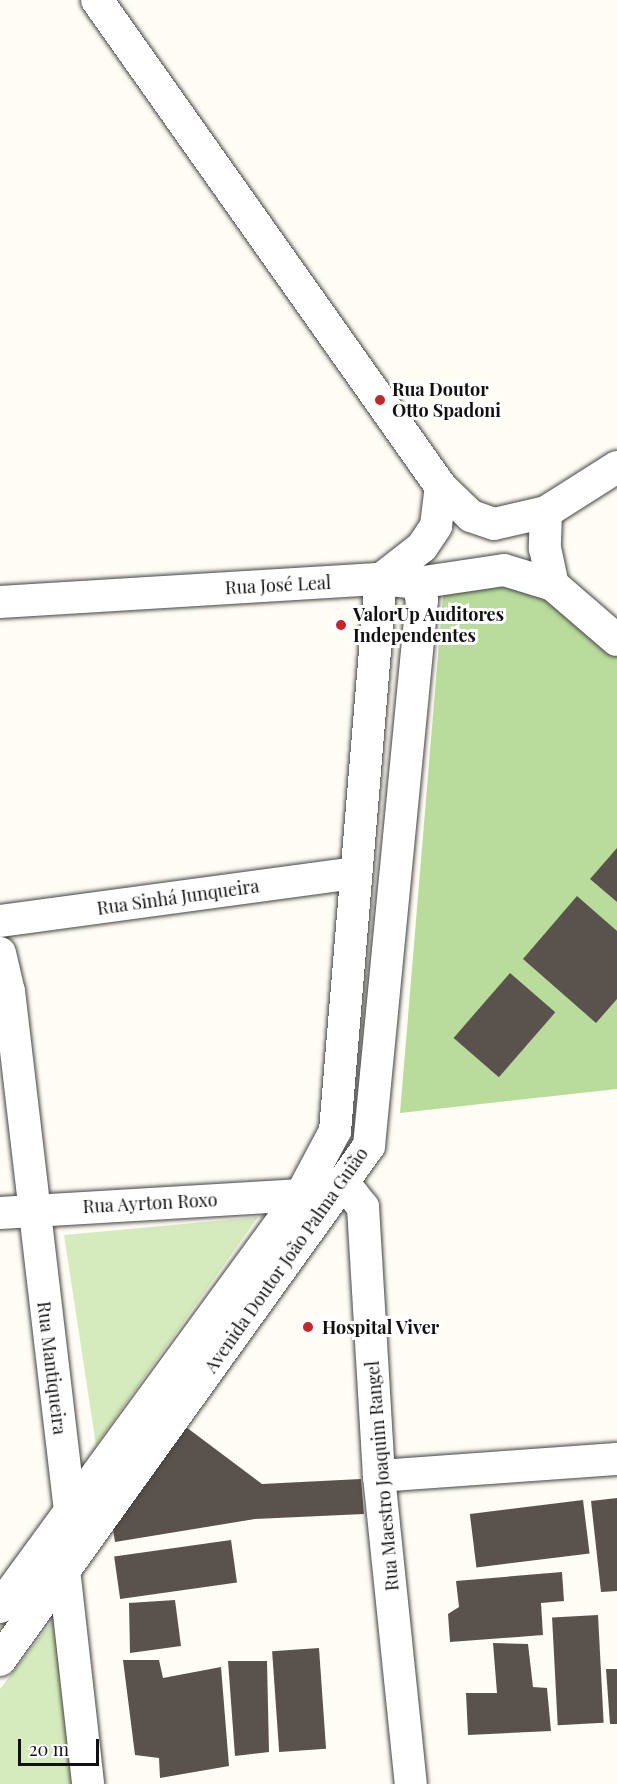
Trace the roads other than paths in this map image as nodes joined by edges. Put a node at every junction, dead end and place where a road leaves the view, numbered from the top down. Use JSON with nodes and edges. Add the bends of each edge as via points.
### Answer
{"nodes":[{"id":1,"x":97,"y":0,"type":"edge"},
{"id":2,"x":617,"y":467,"type":"edge"},
{"id":3,"x":441,"y":487,"type":"junction"},
{"id":4,"x":546,"y":512,"type":"junction"},
{"id":5,"x":381,"y":579,"type":"junction"},
{"id":6,"x":417,"y":583,"type":"junction"},
{"id":7,"x":554,"y":585,"type":"junction"},
{"id":8,"x":0,"y":602,"type":"edge"},
{"id":9,"x":617,"y":639,"type":"edge"},
{"id":10,"x":356,"y":873,"type":"junction"},
{"id":11,"x":0,"y":921,"type":"edge"},
{"id":12,"x":0,"y":953,"type":"edge"},
{"id":13,"x":344,"y":1183,"type":"junction"},
{"id":14,"x":301,"y":1195,"type":"junction"},
{"id":15,"x":32,"y":1210,"type":"junction"},
{"id":16,"x":0,"y":1213,"type":"edge"},
{"id":17,"x":617,"y":1459,"type":"edge"},
{"id":18,"x":379,"y":1476,"type":"junction"},
{"id":19,"x":70,"y":1511,"type":"junction"},
{"id":20,"x":64,"y":1569,"type":"junction"},
{"id":21,"x":0,"y":1607,"type":"edge"},
{"id":22,"x":0,"y":1660,"type":"edge"},
{"id":23,"x":88,"y":1784,"type":"edge"},
{"id":24,"x":411,"y":1784,"type":"edge"}],
"edges":[{"from":1,"to":3,"type":"street"},
{"from":2,"to":4,"type":"street"},
{"from":3,"to":4,"type":"street","via":[[471,516],[494,524]]},
{"from":3,"to":5,"type":"street","via":[[436,526],[422,547]]},
{"from":4,"to":7,"type":"street","via":[[545,548]]},
{"from":5,"to":6,"type":"street","name":"Rua José Leal"},
{"from":5,"to":8,"type":"street","name":"Rua José Leal"},
{"from":5,"to":10,"type":"street","name":"Avenida Doutor João Palma Guião"},
{"from":6,"to":7,"type":"street","name":"Rua José Leal","via":[[504,570]]},
{"from":6,"to":13,"type":"street","name":"Avenida Doutor João Palma Guião","via":[[422,600],[369,1146]]},
{"from":7,"to":9,"type":"street"},
{"from":10,"to":11,"type":"street","name":"Rua Sinhá Junqueira"},
{"from":10,"to":14,"type":"street","name":"Avenida Doutor João Palma Guião","via":[[335,1131]]},
{"from":12,"to":15,"type":"street","name":"Rua Mantiqueira","via":[[9,992]]},
{"from":13,"to":14,"type":"street"},
{"from":13,"to":18,"type":"street","name":"Rua Maestro Joaquim Rangel","via":[[363,1207]]},
{"from":13,"to":20,"type":"street","name":"Avenida Doutor João Palma Guião"},
{"from":14,"to":15,"type":"street","name":"Rua Ayrton Roxo"},
{"from":14,"to":19,"type":"street","name":"Avenida Doutor João Palma Guião"},
{"from":15,"to":16,"type":"street","name":"Rua Ayrton Roxo"},
{"from":15,"to":19,"type":"street","name":"Rua Mantiqueira"},
{"from":17,"to":18,"type":"street"},
{"from":18,"to":24,"type":"street","name":"Rua Maestro Joaquim Rangel"},
{"from":19,"to":20,"type":"street","name":"Rua Mantiqueira"},
{"from":19,"to":21,"type":"street","name":"Avenida Doutor João Palma Guião"},
{"from":20,"to":22,"type":"street","name":"Avenida Doutor João Palma Guião"},
{"from":20,"to":23,"type":"street","name":"Rua Mantiqueira"}]}
